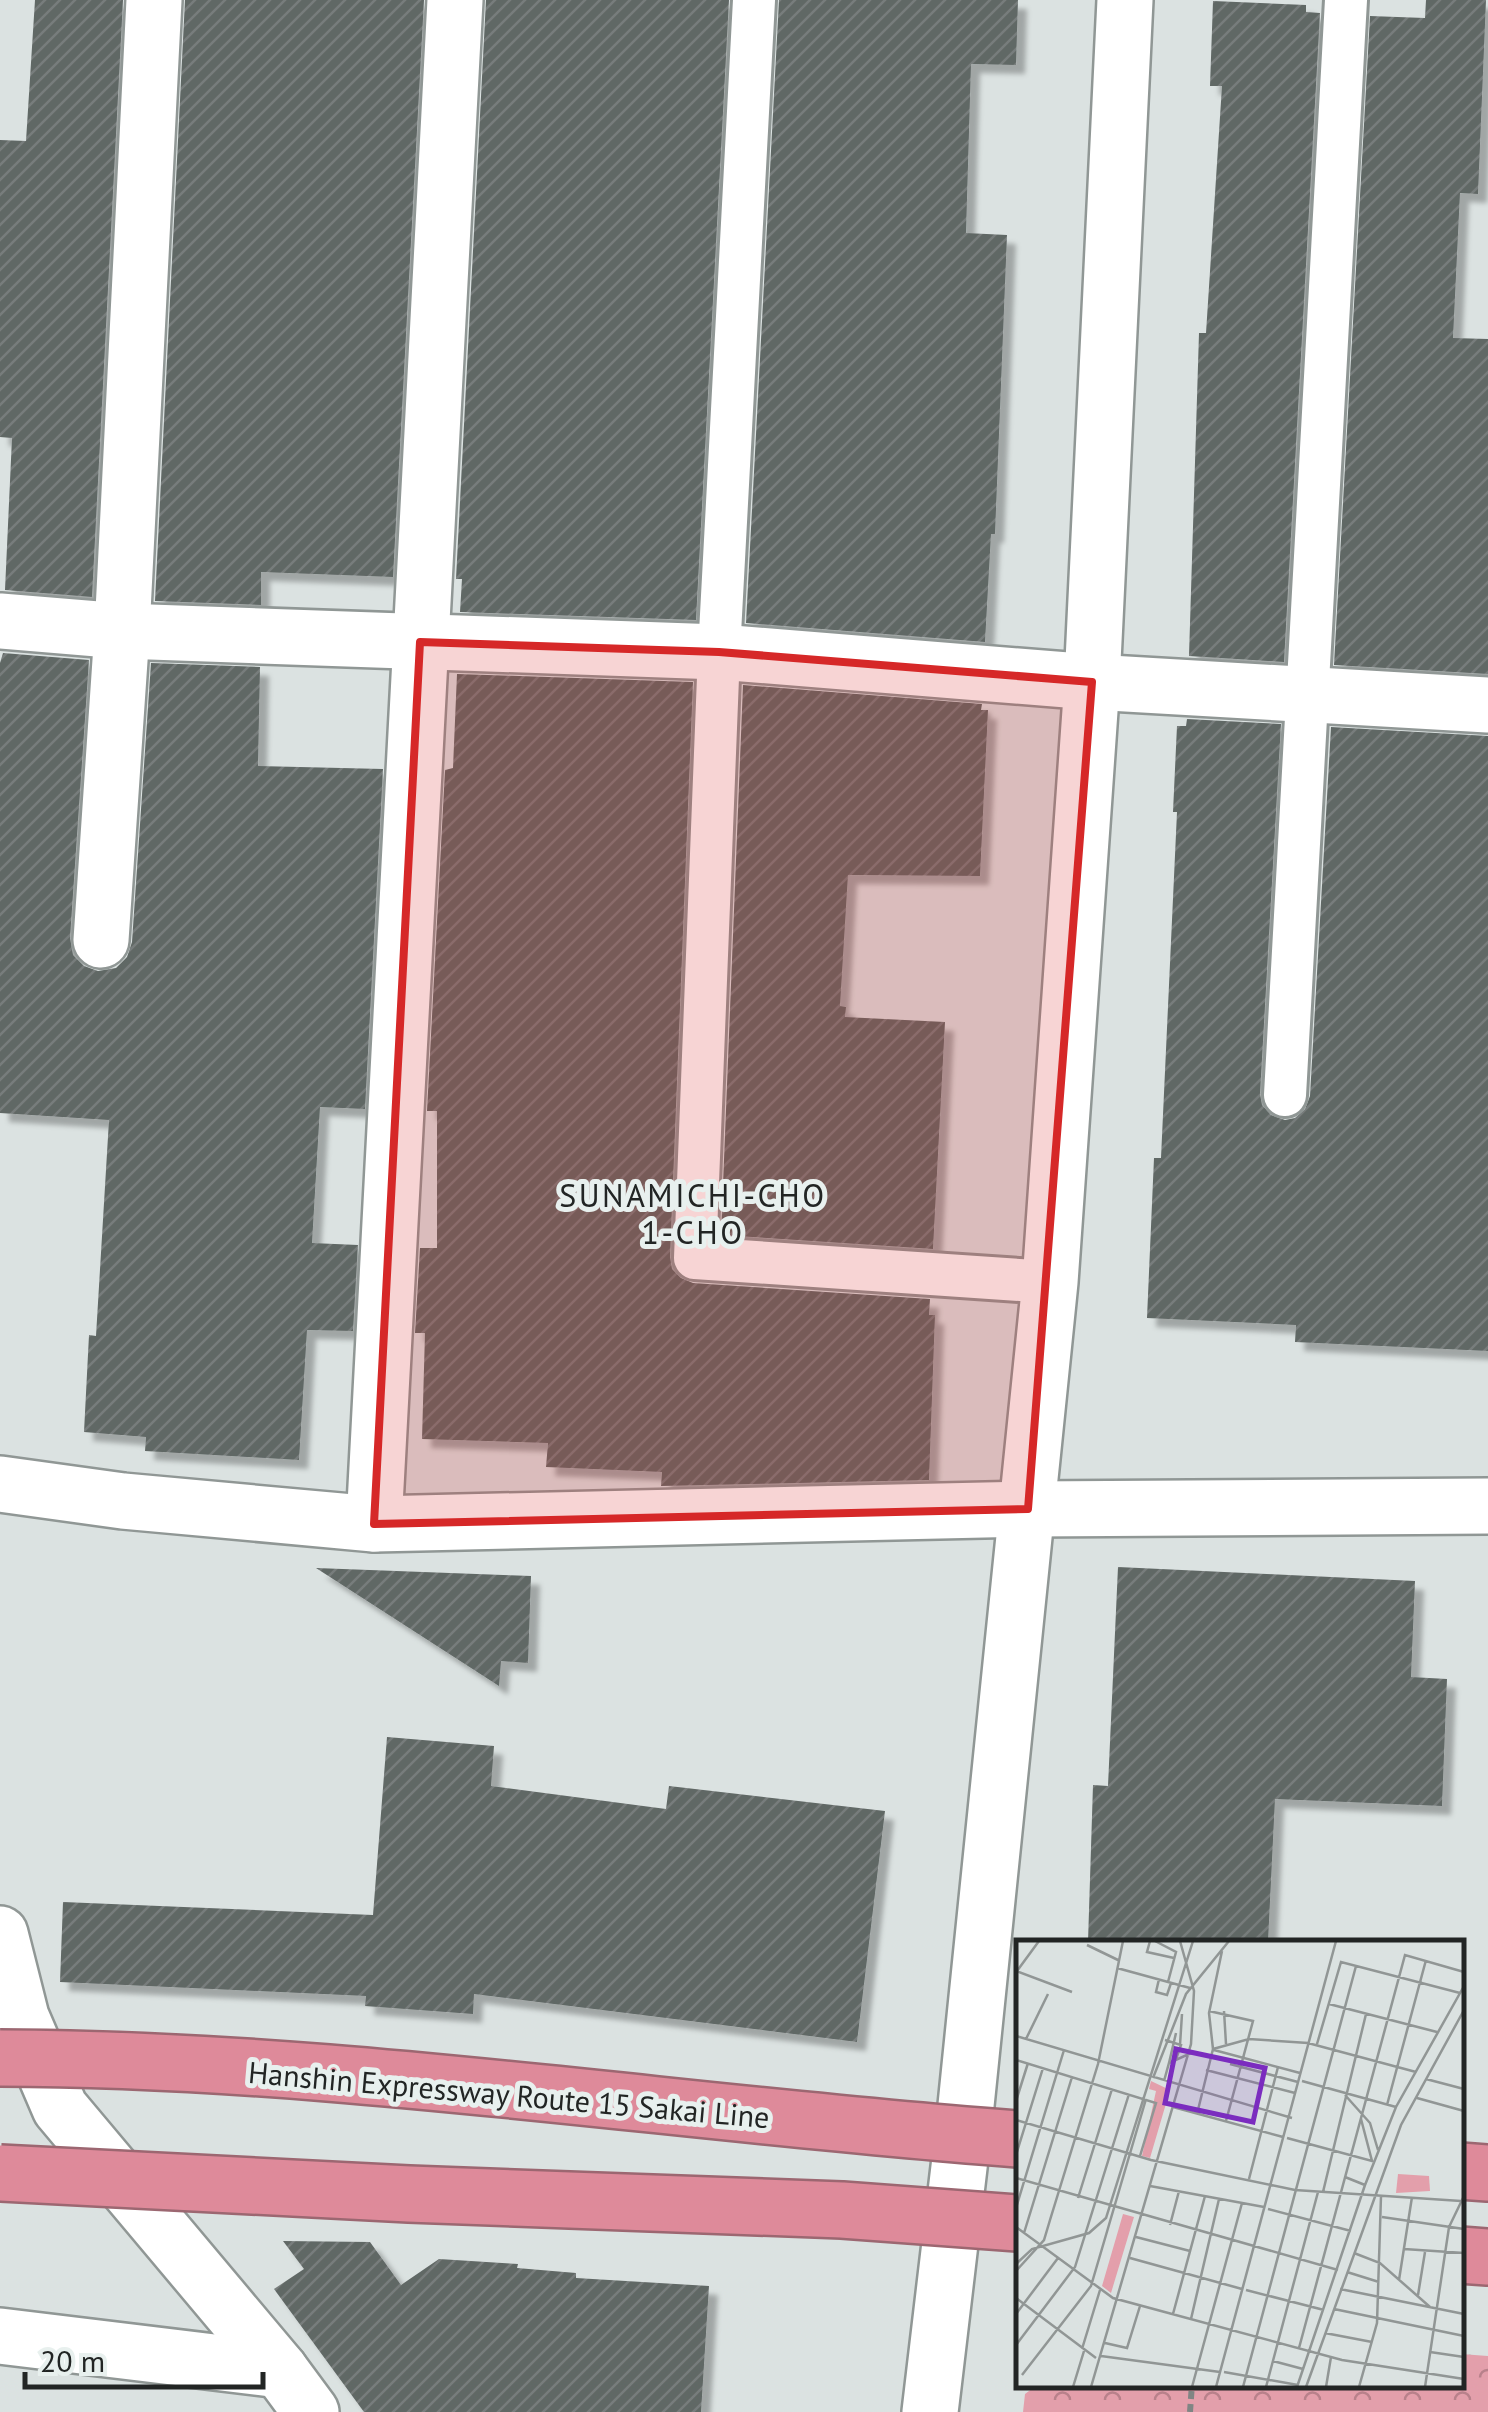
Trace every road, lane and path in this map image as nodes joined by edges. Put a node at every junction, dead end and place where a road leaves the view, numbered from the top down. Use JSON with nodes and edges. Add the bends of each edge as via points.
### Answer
{"nodes":[{"id":1,"x":154,"y":0,"type":"edge"},
{"id":2,"x":454,"y":0,"type":"edge"},
{"id":3,"x":754,"y":0,"type":"edge"},
{"id":4,"x":1125,"y":0,"type":"edge"},
{"id":5,"x":1346,"y":0,"type":"edge"},
{"id":6,"x":0,"y":621,"type":"edge"},
{"id":7,"x":122,"y":631,"type":"junction"},
{"id":8,"x":420,"y":642,"type":"junction"},
{"id":9,"x":719,"y":652,"type":"junction"},
{"id":10,"x":1092,"y":682,"type":"junction"},
{"id":11,"x":1309,"y":693,"type":"junction"},
{"id":12,"x":1488,"y":705,"type":"edge"},
{"id":13,"x":101,"y":940,"type":"dead end"},
{"id":14,"x":1285,"y":1096,"type":"dead end"},
{"id":15,"x":1050,"y":1282,"type":"junction"},
{"id":16,"x":0,"y":1484,"type":"edge"},
{"id":17,"x":1488,"y":1506,"type":"edge"},
{"id":18,"x":1028,"y":1509,"type":"junction"},
{"id":19,"x":374,"y":1524,"type":"junction"},
{"id":20,"x":0,"y":1934,"type":"edge"},
{"id":21,"x":0,"y":2058,"type":"edge"},
{"id":22,"x":964,"y":2124,"type":"junction"},
{"id":23,"x":1016,"y":2128,"type":"edge"},
{"id":24,"x":1016,"y":2139,"type":"edge"},
{"id":25,"x":1463,"y":2157,"type":"edge"},
{"id":26,"x":1488,"y":2159,"type":"edge"},
{"id":27,"x":1463,"y":2171,"type":"edge"},
{"id":28,"x":0,"y":2173,"type":"edge"},
{"id":29,"x":1488,"y":2173,"type":"edge"},
{"id":30,"x":1016,"y":2223,"type":"edge"},
{"id":31,"x":950,"y":2230,"type":"junction"},
{"id":32,"x":1016,"y":2236,"type":"edge"},
{"id":33,"x":1463,"y":2256,"type":"edge"},
{"id":34,"x":1488,"y":2258,"type":"edge"},
{"id":35,"x":1463,"y":2270,"type":"edge"},
{"id":36,"x":1488,"y":2272,"type":"edge"},
{"id":37,"x":0,"y":2336,"type":"edge"},
{"id":38,"x":1192,"y":2387,"type":"edge"},
{"id":39,"x":296,"y":2391,"type":"edge"},
{"id":40,"x":930,"y":2412,"type":"edge"},
{"id":41,"x":1190,"y":2412,"type":"edge"}],
"edges":[{"from":1,"to":7,"type":"street"},
{"from":2,"to":8,"type":"street"},
{"from":3,"to":9,"type":"lane"},
{"from":4,"to":10,"type":"street"},
{"from":5,"to":11,"type":"lane"},
{"from":6,"to":7,"type":"street"},
{"from":7,"to":8,"type":"street"},
{"from":7,"to":13,"type":"street"},
{"from":8,"to":9,"type":"street"},
{"from":8,"to":19,"type":"street"},
{"from":9,"to":10,"type":"street"},
{"from":9,"to":15,"type":"lane","via":[[695,1258]]},
{"from":10,"to":11,"type":"street"},
{"from":10,"to":15,"type":"street"},
{"from":11,"to":12,"type":"street"},
{"from":11,"to":14,"type":"lane"},
{"from":15,"to":18,"type":"street"},
{"from":16,"to":19,"type":"street"},
{"from":17,"to":18,"type":"street"},
{"from":18,"to":19,"type":"street"},
{"from":18,"to":22,"type":"street"},
{"from":20,"to":39,"type":"street","via":[[22,2017],[60,2108]]},
{"from":21,"to":24,"type":"highway","name":"Hanshin Expressway Route 15 Sakai Line","bridge":true,"via":[[400,2079]]},
{"from":22,"to":23,"type":"street"},
{"from":22,"to":31,"type":"street"},
{"from":25,"to":26,"type":"street"},
{"from":27,"to":29,"type":"highway"},
{"from":28,"to":30,"type":"highway","bridge":true},
{"from":31,"to":32,"type":"street"},
{"from":31,"to":40,"type":"street"},
{"from":33,"to":34,"type":"highway"},
{"from":35,"to":36,"type":"street"},
{"from":37,"to":39,"type":"street"},
{"from":38,"to":41,"type":"path"}]}
